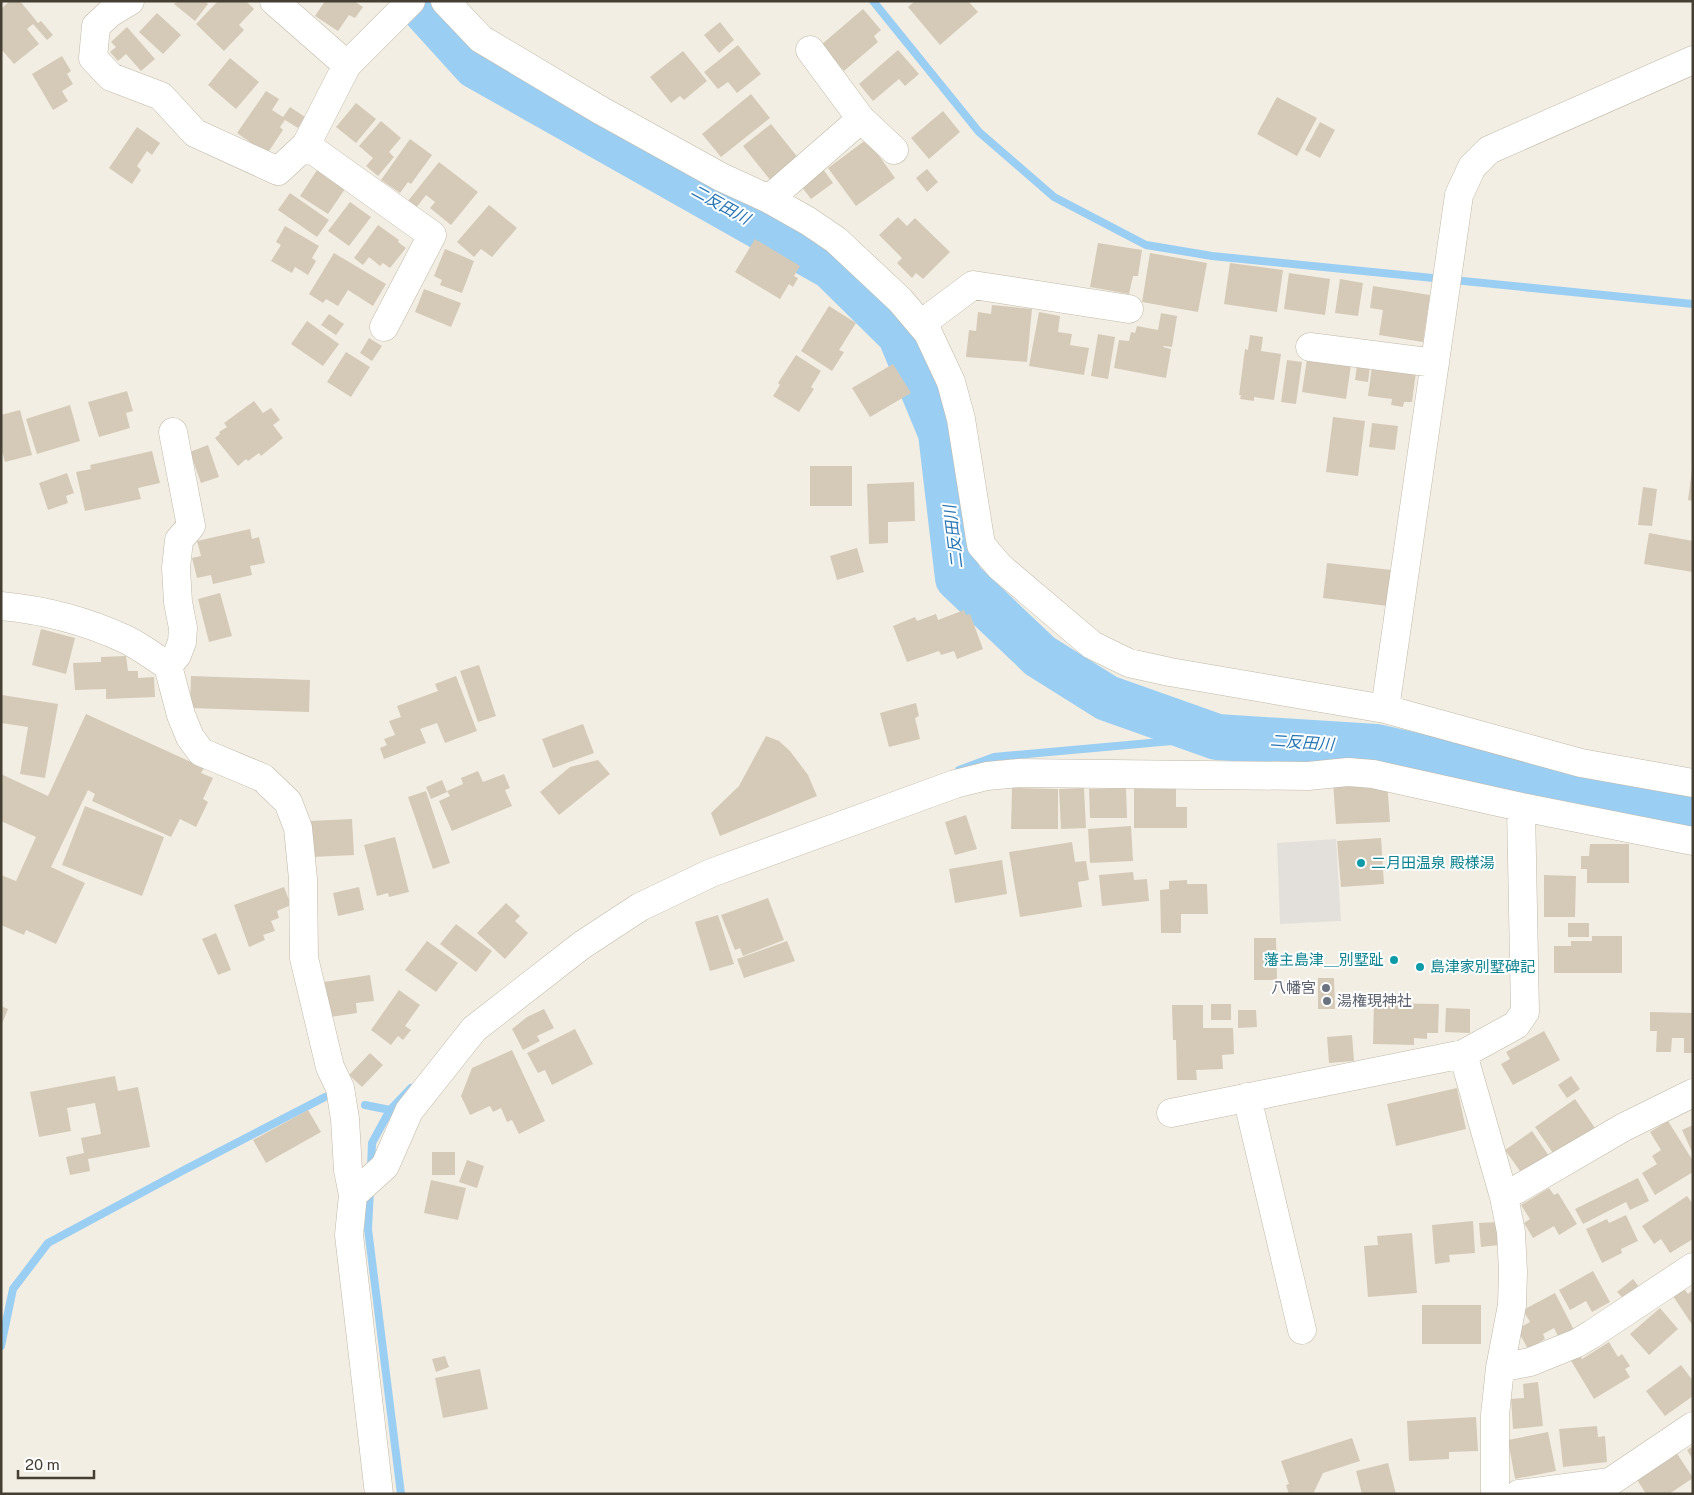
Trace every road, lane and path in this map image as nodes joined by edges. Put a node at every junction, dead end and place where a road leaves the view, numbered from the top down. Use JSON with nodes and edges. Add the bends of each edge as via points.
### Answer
{"nodes":[{"id":1,"x":130,"y":1,"type":"edge"},
{"id":2,"x":274,"y":1,"type":"edge"},
{"id":3,"x":445,"y":1,"type":"edge"},
{"id":4,"x":408,"y":4,"type":"edge"},
{"id":5,"x":810,"y":50,"type":"dead end"},
{"id":6,"x":1693,"y":60,"type":"edge"},
{"id":7,"x":347,"y":65,"type":"junction"},
{"id":8,"x":862,"y":119,"type":"junction"},
{"id":9,"x":306,"y":145,"type":"junction"},
{"id":10,"x":894,"y":150,"type":"dead end"},
{"id":11,"x":769,"y":199,"type":"junction"},
{"id":12,"x":1129,"y":310,"type":"dead end"},
{"id":13,"x":921,"y":324,"type":"junction"},
{"id":14,"x":384,"y":327,"type":"dead end"},
{"id":15,"x":1310,"y":347,"type":"dead end"},
{"id":16,"x":1435,"y":363,"type":"junction"},
{"id":17,"x":173,"y":432,"type":"dead end"},
{"id":18,"x":1,"y":606,"type":"edge"},
{"id":19,"x":168,"y":666,"type":"junction"},
{"id":20,"x":1385,"y":709,"type":"junction"},
{"id":21,"x":1693,"y":784,"type":"edge"},
{"id":22,"x":1522,"y":807,"type":"junction"},
{"id":23,"x":1693,"y":841,"type":"edge"},
{"id":24,"x":1464,"y":1054,"type":"junction"},
{"id":25,"x":1693,"y":1093,"type":"edge"},
{"id":26,"x":1247,"y":1097,"type":"junction"},
{"id":27,"x":1171,"y":1112,"type":"dead end"},
{"id":28,"x":353,"y":1195,"type":"junction"},
{"id":29,"x":1504,"y":1197,"type":"junction"},
{"id":30,"x":1693,"y":1266,"type":"edge"},
{"id":31,"x":1302,"y":1330,"type":"dead end"},
{"id":32,"x":1500,"y":1368,"type":"junction"},
{"id":33,"x":1693,"y":1426,"type":"edge"},
{"id":34,"x":379,"y":1494,"type":"edge"},
{"id":35,"x":1495,"y":1494,"type":"edge"},
{"id":36,"x":1519,"y":1494,"type":"edge"}],
"edges":[{"from":1,"to":9,"type":"street","via":[[96,26],[93,58],[111,77],[161,96],[194,132],[278,171]]},
{"from":2,"to":7,"type":"street"},
{"from":3,"to":11,"type":"street","via":[[481,39],[600,110],[721,177]]},
{"from":4,"to":7,"type":"street"},
{"from":5,"to":8,"type":"street"},
{"from":6,"to":16,"type":"street","via":[[1489,150],[1472,167],[1460,195]]},
{"from":7,"to":9,"type":"street"},
{"from":8,"to":10,"type":"street"},
{"from":8,"to":11,"type":"street"},
{"from":9,"to":14,"type":"street","via":[[432,235]]},
{"from":11,"to":13,"type":"street","via":[[836,240]]},
{"from":12,"to":13,"type":"street","via":[[973,285]]},
{"from":13,"to":20,"type":"street","via":[[951,382],[961,419],[981,545],[1000,566],[1092,645],[1129,663]]},
{"from":15,"to":16,"type":"street"},
{"from":16,"to":20,"type":"street"},
{"from":17,"to":19,"type":"street","via":[[191,526],[179,540],[176,568],[182,642]]},
{"from":18,"to":19,"type":"street","via":[[81,622],[126,640]]},
{"from":19,"to":28,"type":"street","via":[[181,715],[190,737],[201,752],[263,778],[288,802],[298,828],[303,879],[304,958],[330,1067],[340,1088]]},
{"from":20,"to":21,"type":"street","via":[[1581,762]]},
{"from":22,"to":23,"type":"street"},
{"from":22,"to":24,"type":"street","via":[[1526,1012],[1516,1025]]},
{"from":22,"to":28,"type":"street","via":[[1374,774],[1348,772],[1308,776],[1019,773],[955,784],[711,873],[640,907],[582,945],[474,1029],[409,1111],[386,1166]]},
{"from":24,"to":26,"type":"street"},
{"from":24,"to":29,"type":"street"},
{"from":25,"to":29,"type":"street","via":[[1624,1127]]},
{"from":26,"to":27,"type":"street"},
{"from":26,"to":31,"type":"street"},
{"from":28,"to":34,"type":"street","via":[[349,1235]]},
{"from":29,"to":32,"type":"street","via":[[1511,1232],[1513,1272],[1512,1305]]},
{"from":30,"to":32,"type":"street","via":[[1577,1343],[1530,1362]]},
{"from":32,"to":35,"type":"street","via":[[1495,1415]]},
{"from":33,"to":36,"type":"street","via":[[1610,1482]]}]}
